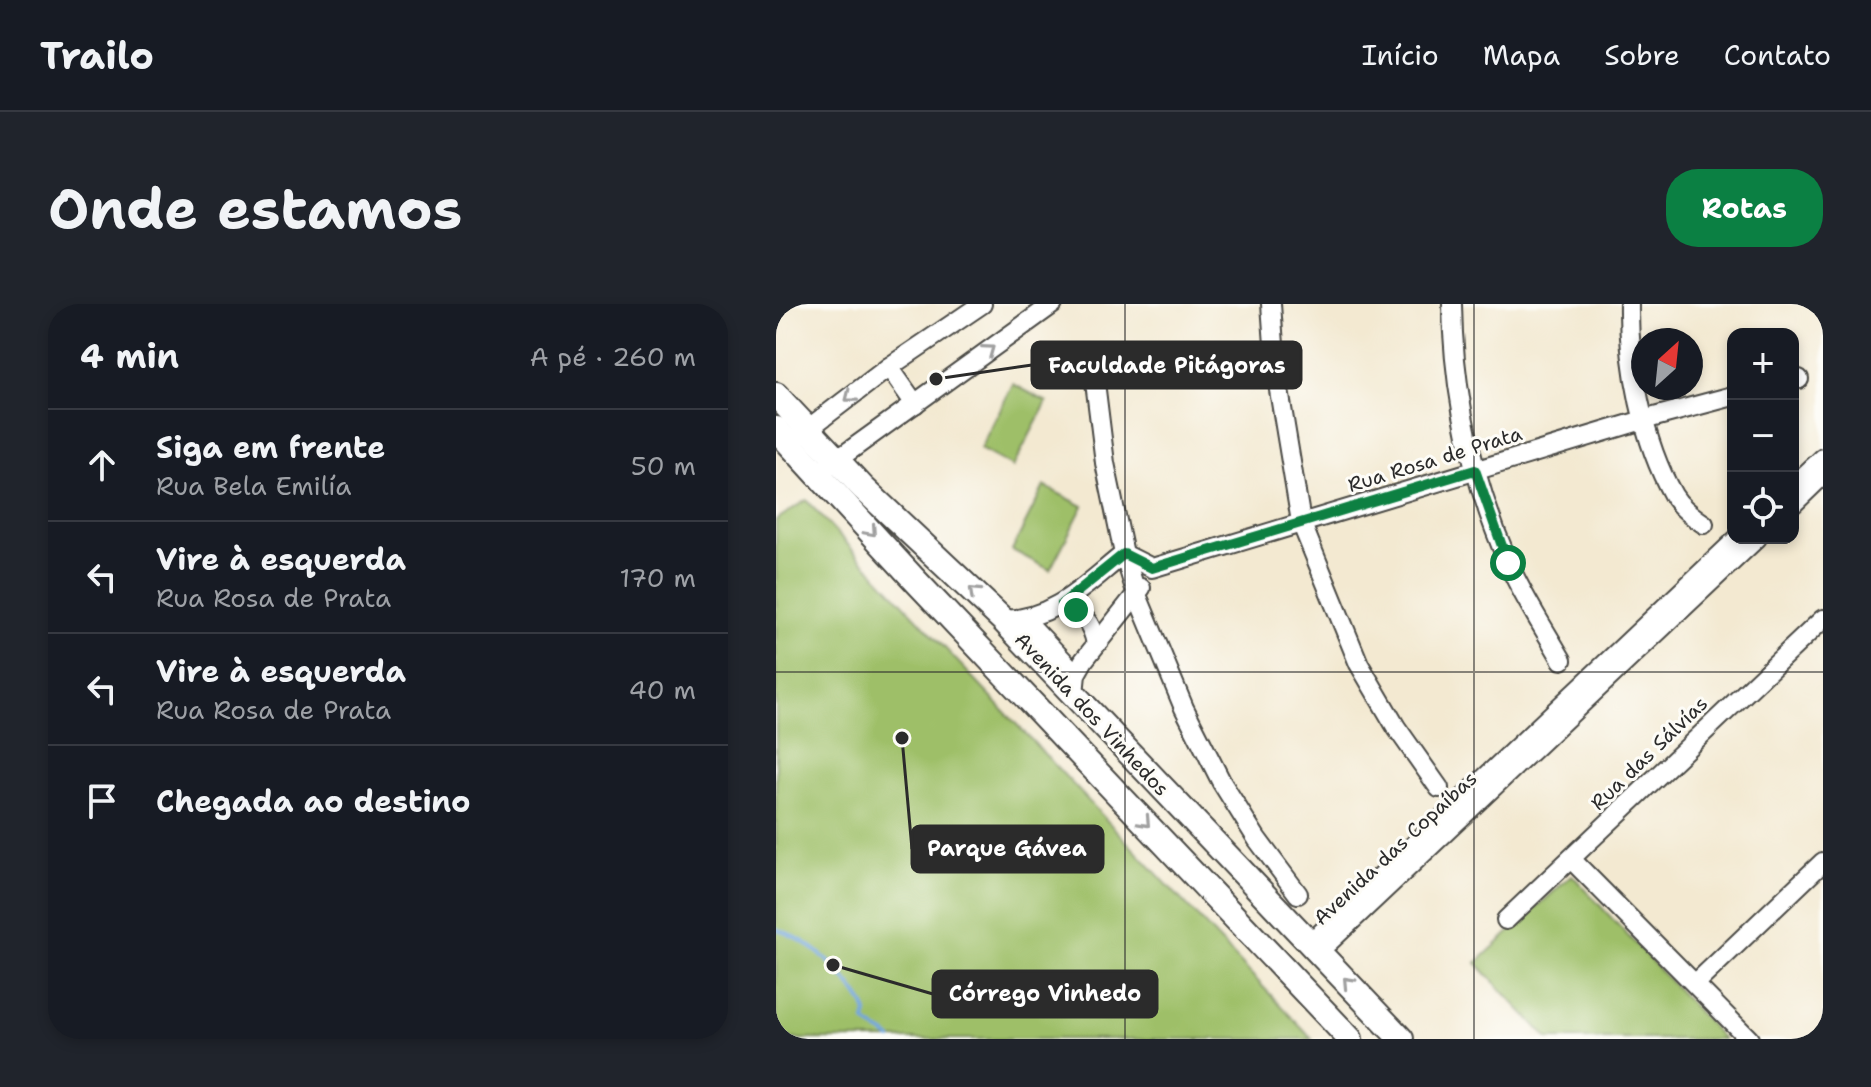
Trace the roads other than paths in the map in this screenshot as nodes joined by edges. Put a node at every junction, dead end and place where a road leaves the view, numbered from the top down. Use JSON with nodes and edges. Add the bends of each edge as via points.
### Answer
{"nodes":[{"id":1,"x":982,"y":304,"type":"edge"},
{"id":2,"x":1053,"y":304,"type":"edge"},
{"id":3,"x":1271,"y":304,"type":"edge"},
{"id":4,"x":1452,"y":304,"type":"edge"},
{"id":5,"x":1629,"y":304,"type":"edge"},
{"id":6,"x":1088,"y":355,"type":"dead end"},
{"id":7,"x":889,"y":367,"type":"junction"},
{"id":8,"x":776,"y":395,"type":"edge"},
{"id":9,"x":1727,"y":398,"type":"edge"},
{"id":10,"x":915,"y":404,"type":"junction"},
{"id":11,"x":1643,"y":420,"type":"junction"},
{"id":12,"x":791,"y":434,"type":"edge"},
{"id":13,"x":1823,"y":458,"type":"edge"},
{"id":14,"x":827,"y":467,"type":"junction"},
{"id":15,"x":1475,"y":470,"type":"junction"},
{"id":16,"x":1823,"y":475,"type":"edge"},
{"id":17,"x":1799,"y":480,"type":"edge"},
{"id":18,"x":1799,"y":498,"type":"edge"},
{"id":19,"x":1301,"y":522,"type":"junction"},
{"id":20,"x":1704,"y":524,"type":"dead end"},
{"id":21,"x":1732,"y":544,"type":"edge"},
{"id":22,"x":1751,"y":544,"type":"edge"},
{"id":23,"x":1124,"y":554,"type":"junction"},
{"id":24,"x":1152,"y":568,"type":"junction"},
{"id":25,"x":1137,"y":595,"type":"junction"},
{"id":26,"x":1062,"y":604,"type":"junction"},
{"id":27,"x":1823,"y":619,"type":"edge"},
{"id":28,"x":1014,"y":620,"type":"junction"},
{"id":29,"x":967,"y":634,"type":"junction"},
{"id":30,"x":1096,"y":644,"type":"junction"},
{"id":31,"x":1562,"y":660,"type":"dead end"},
{"id":32,"x":1075,"y":684,"type":"junction"},
{"id":33,"x":1158,"y":784,"type":"junction"},
{"id":34,"x":1439,"y":788,"type":"dead end"},
{"id":35,"x":1571,"y":859,"type":"junction"},
{"id":36,"x":1823,"y":862,"type":"edge"},
{"id":37,"x":1298,"y":894,"type":"dead end"},
{"id":38,"x":1506,"y":920,"type":"dead end"},
{"id":39,"x":1314,"y":947,"type":"junction"},
{"id":40,"x":1696,"y":983,"type":"junction"},
{"id":41,"x":1350,"y":1039,"type":"edge"},
{"id":42,"x":1401,"y":1039,"type":"edge"},
{"id":43,"x":1749,"y":1039,"type":"edge"}],
"edges":[{"from":1,"to":7,"type":"street"},
{"from":10,"to":2,"type":"street","one_way":true},
{"from":3,"to":19,"type":"street","via":[[1276,372]]},
{"from":4,"to":15,"type":"street","via":[[1460,405]]},
{"from":5,"to":11,"type":"street"},
{"from":6,"to":23,"type":"street"},
{"from":7,"to":10,"type":"street"},
{"from":7,"to":12,"type":"street","one_way":true},
{"from":8,"to":12,"type":"main road","name":"Avenida dos Vinhedos"},
{"from":9,"to":11,"type":"street","name":"Rua Rosa de Prata"},
{"from":10,"to":14,"type":"street"},
{"from":11,"to":15,"type":"street","name":"Rua Rosa de Prata"},
{"from":11,"to":20,"type":"street","via":[[1674,497]]},
{"from":12,"to":14,"type":"main road","name":"Avenida dos Vinhedos"},
{"from":13,"to":17,"type":"street"},
{"from":28,"to":14,"type":"main road","name":"Avenida dos Vinhedos","one_way":true},
{"from":14,"to":29,"type":"main road","name":"Avenida dos Vinhedos","one_way":true},
{"from":15,"to":19,"type":"street","name":"Rua Rosa de Prata"},
{"from":15,"to":31,"type":"street","via":[[1508,563]]},
{"from":16,"to":18,"type":"street"},
{"from":19,"to":24,"type":"street","name":"Rua Rosa de Prata"},
{"from":19,"to":34,"type":"street","via":[[1359,664]]},
{"from":21,"to":39,"type":"street","name":"Avenida das Copaíbas","via":[[1321,933]]},
{"from":22,"to":39,"type":"street","name":"Avenida das Copaíbas","via":[[1329,942]]},
{"from":23,"to":24,"type":"street"},
{"from":23,"to":25,"type":"street"},
{"from":23,"to":26,"type":"street"},
{"from":24,"to":25,"type":"street"},
{"from":25,"to":30,"type":"street"},
{"from":25,"to":37,"type":"street","via":[[1222,783]]},
{"from":26,"to":28,"type":"street"},
{"from":26,"to":30,"type":"street","via":[[1090,623]]},
{"from":27,"to":35,"type":"street","name":"Rua das Sálvías"},
{"from":28,"to":32,"type":"main road","name":"Avenida dos Vinhedos"},
{"from":29,"to":33,"type":"main road","via":[[1137,791]]},
{"from":29,"to":41,"type":"main road","name":"Avenida dos Vinhedos","one_way":true},
{"from":30,"to":32,"type":"street"},
{"from":32,"to":33,"type":"main road","name":"Avenida dos Vinhedos"},
{"from":33,"to":39,"type":"main road","name":"Avenida dos Vinhedos"},
{"from":35,"to":38,"type":"street","name":"Rua das Sálvías"},
{"from":35,"to":40,"type":"street"},
{"from":36,"to":40,"type":"street"},
{"from":42,"to":39,"type":"main road","name":"Avenida dos Vinhedos","one_way":true},
{"from":40,"to":43,"type":"street"}]}
